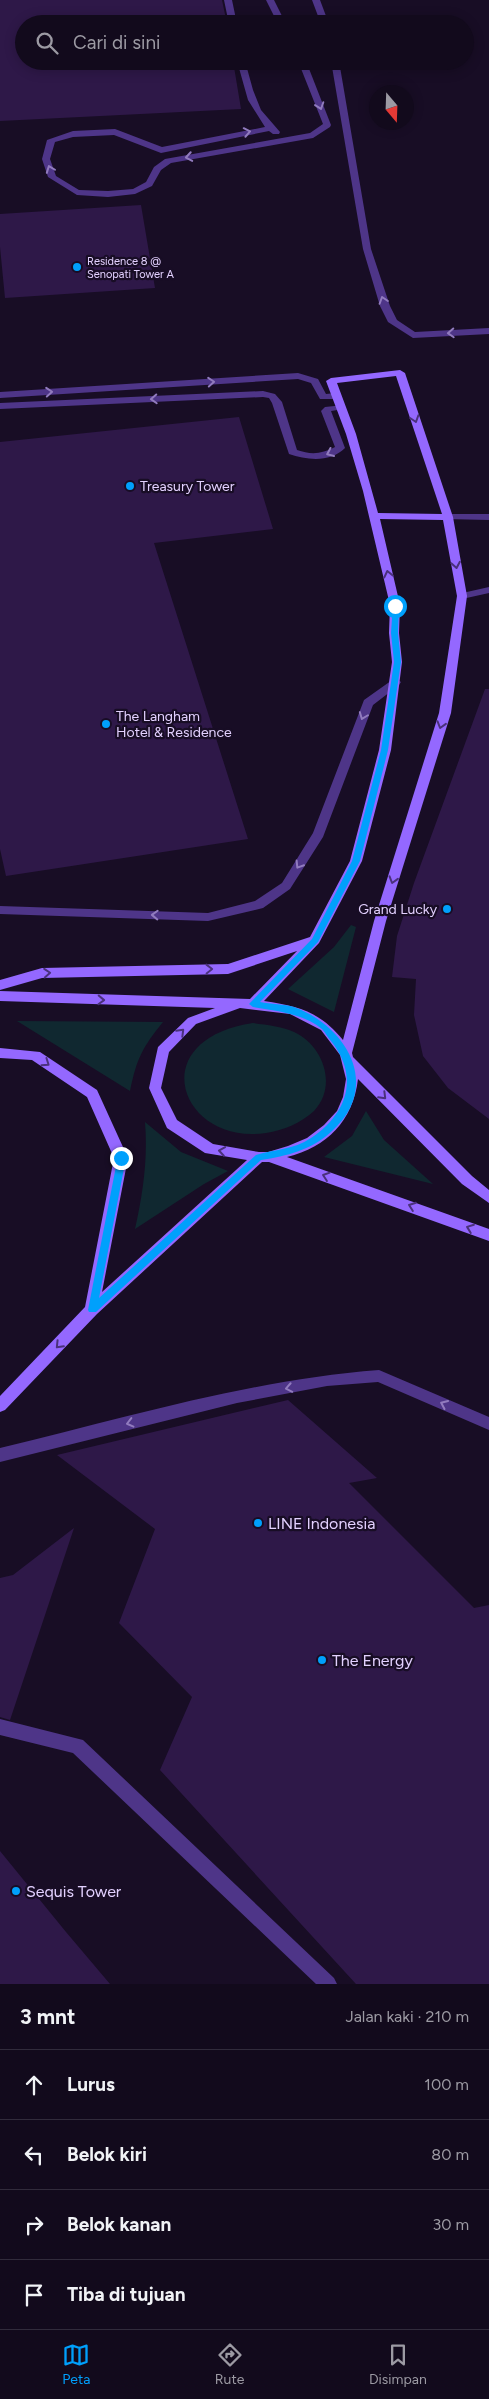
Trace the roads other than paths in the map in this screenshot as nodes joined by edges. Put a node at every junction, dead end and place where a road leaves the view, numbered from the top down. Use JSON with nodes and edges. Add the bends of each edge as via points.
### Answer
{"nodes":[{"id":1,"x":228,"y":0,"type":"edge"},
{"id":2,"x":270,"y":0,"type":"edge"},
{"id":3,"x":316,"y":0,"type":"edge"},
{"id":4,"x":231,"y":15,"type":"edge"},
{"id":5,"x":278,"y":15,"type":"edge"},
{"id":6,"x":322,"y":15,"type":"edge"},
{"id":7,"x":243,"y":70,"type":"edge"},
{"id":8,"x":307,"y":70,"type":"edge"},
{"id":9,"x":337,"y":70,"type":"edge"},
{"id":10,"x":270,"y":128,"type":"junction"},
{"id":11,"x":313,"y":135,"type":"junction"},
{"id":12,"x":489,"y":331,"type":"edge"},
{"id":13,"x":0,"y":395,"type":"edge"},
{"id":14,"x":336,"y":396,"type":"junction"},
{"id":15,"x":0,"y":406,"type":"edge"},
{"id":16,"x":341,"y":408,"type":"junction"},
{"id":17,"x":374,"y":516,"type":"junction"},
{"id":18,"x":448,"y":517,"type":"junction"},
{"id":19,"x":489,"y":517,"type":"edge"},
{"id":20,"x":489,"y":590,"type":"edge"},
{"id":21,"x":462,"y":596,"type":"junction"},
{"id":22,"x":394,"y":682,"type":"junction"},
{"id":23,"x":0,"y":910,"type":"edge"},
{"id":24,"x":315,"y":940,"type":"junction"},
{"id":25,"x":0,"y":986,"type":"edge"},
{"id":26,"x":0,"y":996,"type":"edge"},
{"id":27,"x":253,"y":1004,"type":"junction"},
{"id":28,"x":236,"y":1005,"type":"junction"},
{"id":29,"x":0,"y":1052,"type":"edge"},
{"id":30,"x":347,"y":1057,"type":"junction"},
{"id":31,"x":264,"y":1157,"type":"junction"},
{"id":32,"x":489,"y":1198,"type":"edge"},
{"id":33,"x":489,"y":1235,"type":"edge"},
{"id":34,"x":92,"y":1310,"type":"junction"},
{"id":35,"x":0,"y":1406,"type":"edge"},
{"id":36,"x":489,"y":1424,"type":"edge"},
{"id":37,"x":0,"y":1455,"type":"edge"},
{"id":38,"x":0,"y":1727,"type":"edge"},
{"id":39,"x":328,"y":1984,"type":"edge"}],
"edges":[{"from":1,"to":4,"type":"street"},
{"from":2,"to":5,"type":"street"},
{"from":3,"to":6,"type":"street"},
{"from":7,"to":10,"type":"street","via":[[248,91]]},
{"from":8,"to":11,"type":"street","one_way":true,"via":[[327,125]]},
{"from":12,"to":9,"type":"street","one_way":true,"via":[[413,335],[393,322],[367,249]]},
{"from":10,"to":11,"type":"street","via":[[290,136]]},
{"from":11,"to":10,"type":"street","one_way":true,"via":[[168,161],[157,169],[149,184],[135,191],[108,194],[77,192],[52,177],[46,159],[51,140],[73,134],[115,132],[161,150]]},
{"from":13,"to":14,"type":"street","one_way":true,"via":[[298,376],[315,381],[323,397]]},
{"from":14,"to":16,"type":"main road"},
{"from":14,"to":18,"type":"main road","one_way":true,"via":[[331,381],[400,373]]},
{"from":16,"to":15,"type":"street","one_way":true,"via":[[326,412],[340,448],[315,458],[293,452],[276,402],[272,396],[263,394]]},
{"from":16,"to":17,"type":"main road"},
{"from":17,"to":18,"type":"main road"},
{"from":22,"to":17,"type":"main road","one_way":true,"via":[[397,662],[395,606]]},
{"from":18,"to":19,"type":"street"},
{"from":18,"to":21,"type":"main road","one_way":true},
{"from":20,"to":21,"type":"street"},
{"from":21,"to":30,"type":"main road","one_way":true,"via":[[445,713],[380,921]]},
{"from":22,"to":23,"type":"street","one_way":true,"via":[[368,703],[318,834],[286,886],[259,905],[208,916]]},
{"from":22,"to":24,"type":"main road","via":[[385,750],[356,861]]},
{"from":25,"to":24,"type":"main road","one_way":true,"via":[[42,973],[228,969]]},
{"from":24,"to":27,"type":"main road"},
{"from":26,"to":28,"type":"main road","one_way":true},
{"from":27,"to":28,"type":"main road"},
{"from":27,"to":30,"type":"main road","via":[[292,1010],[325,1027]]},
{"from":31,"to":28,"type":"main road","one_way":true,"via":[[210,1149],[172,1124],[155,1088],[162,1050],[192,1021]]},
{"from":29,"to":34,"type":"main road","one_way":true,"via":[[36,1055],[92,1094],[121,1158]]},
{"from":30,"to":31,"type":"main road","via":[[352,1079],[350,1097],[329,1130],[291,1152]]},
{"from":30,"to":32,"type":"main road","one_way":true,"via":[[467,1180]]},
{"from":33,"to":31,"type":"main road","one_way":true},
{"from":31,"to":34,"type":"main road"},
{"from":34,"to":35,"type":"main road","one_way":true},
{"from":36,"to":37,"type":"street","one_way":true,"via":[[379,1376],[327,1380],[237,1397]]},
{"from":38,"to":39,"type":"street","via":[[78,1746]]}]}
